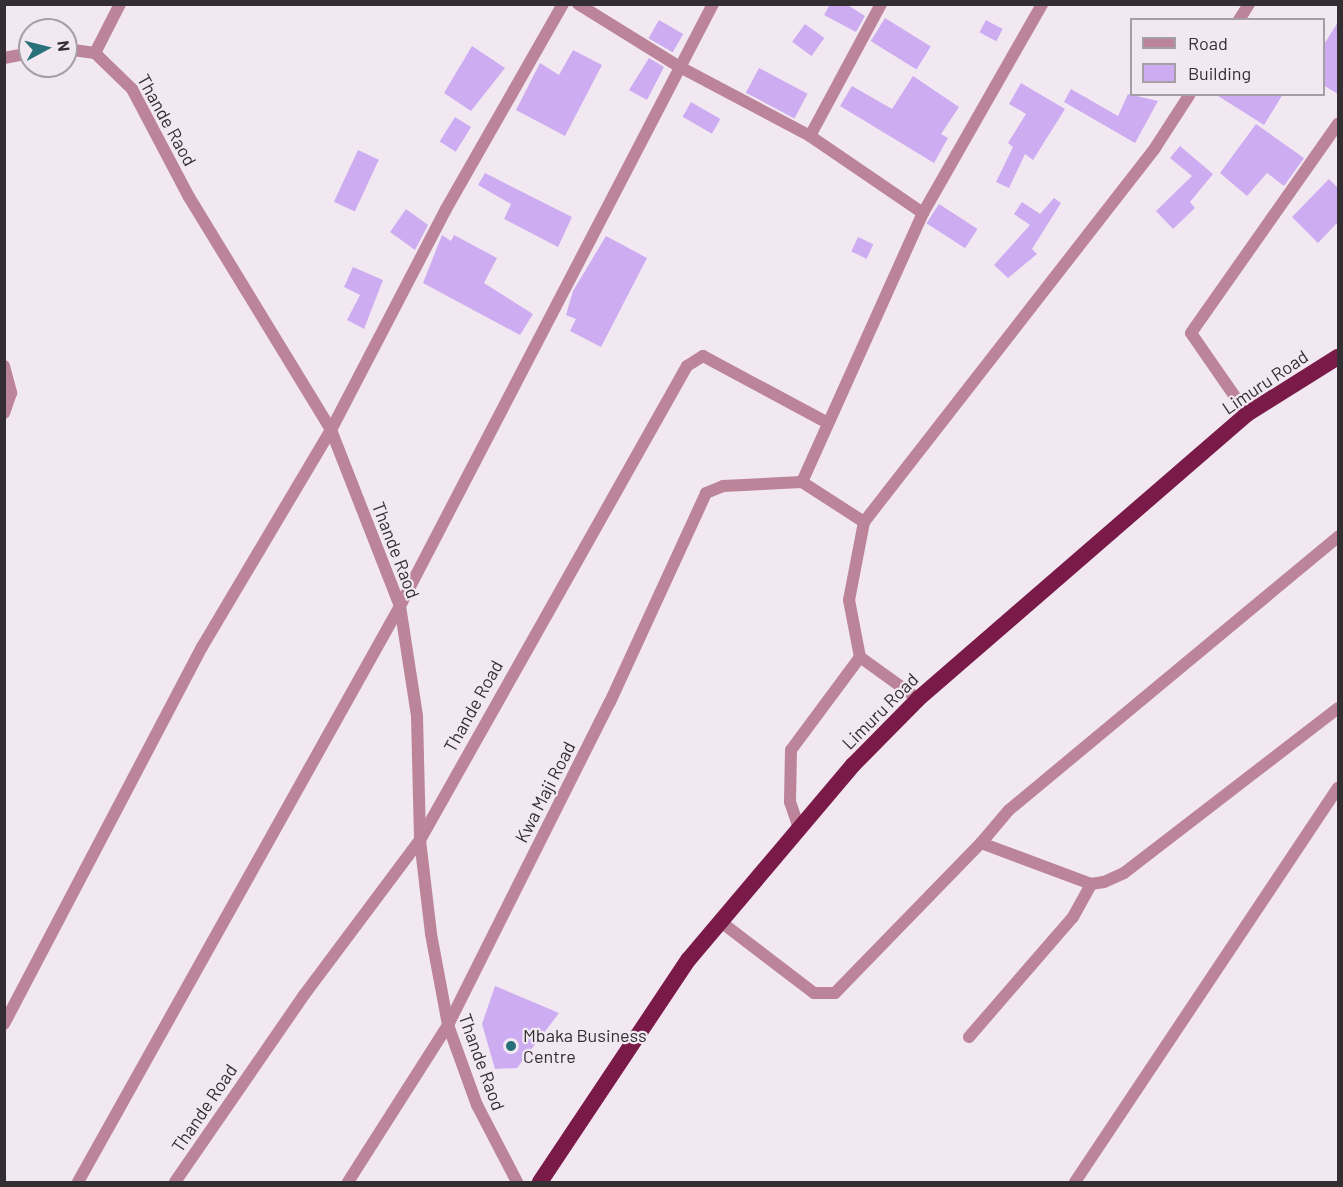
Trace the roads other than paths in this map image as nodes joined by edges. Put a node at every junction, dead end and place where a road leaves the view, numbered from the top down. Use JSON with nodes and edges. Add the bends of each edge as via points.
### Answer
{"nodes":[{"id":1,"x":120,"y":4,"type":"edge"},
{"id":2,"x":563,"y":4,"type":"edge"},
{"id":3,"x":578,"y":4,"type":"edge"},
{"id":4,"x":713,"y":4,"type":"edge"},
{"id":5,"x":881,"y":4,"type":"edge"},
{"id":6,"x":1042,"y":4,"type":"edge"},
{"id":7,"x":1248,"y":4,"type":"edge"},
{"id":8,"x":1240,"y":18,"type":"edge"},
{"id":9,"x":78,"y":51,"type":"edge"},
{"id":10,"x":95,"y":53,"type":"junction"},
{"id":11,"x":678,"y":66,"type":"junction"},
{"id":12,"x":1189,"y":96,"type":"edge"},
{"id":13,"x":1338,"y":124,"type":"edge"},
{"id":14,"x":810,"y":136,"type":"junction"},
{"id":15,"x":923,"y":213,"type":"junction"},
{"id":16,"x":1338,"y":357,"type":"edge"},
{"id":17,"x":4,"y":366,"type":"edge"},
{"id":18,"x":4,"y":413,"type":"edge"},
{"id":19,"x":1247,"y":414,"type":"junction"},
{"id":20,"x":828,"y":423,"type":"junction"},
{"id":21,"x":331,"y":430,"type":"junction"},
{"id":22,"x":802,"y":482,"type":"junction"},
{"id":23,"x":864,"y":522,"type":"junction"},
{"id":24,"x":1338,"y":537,"type":"edge"},
{"id":25,"x":400,"y":606,"type":"junction"},
{"id":26,"x":860,"y":657,"type":"junction"},
{"id":27,"x":918,"y":699,"type":"junction"},
{"id":28,"x":1338,"y":708,"type":"edge"},
{"id":29,"x":1338,"y":788,"type":"edge"},
{"id":30,"x":799,"y":828,"type":"junction"},
{"id":31,"x":420,"y":840,"type":"junction"},
{"id":32,"x":981,"y":843,"type":"junction"},
{"id":33,"x":1091,"y":884,"type":"junction"},
{"id":34,"x":720,"y":922,"type":"junction"},
{"id":35,"x":9,"y":1003,"type":"edge"},
{"id":36,"x":4,"y":1024,"type":"edge"},
{"id":37,"x":448,"y":1025,"type":"junction"},
{"id":38,"x":969,"y":1037,"type":"dead end"},
{"id":39,"x":78,"y":1182,"type":"edge"},
{"id":40,"x":175,"y":1182,"type":"edge"},
{"id":41,"x":348,"y":1182,"type":"edge"},
{"id":42,"x":517,"y":1182,"type":"edge"},
{"id":43,"x":540,"y":1182,"type":"edge"},
{"id":44,"x":1075,"y":1182,"type":"edge"}],
"edges":[{"from":1,"to":10,"type":"street"},
{"from":2,"to":21,"type":"street","via":[[446,209]]},
{"from":3,"to":11,"type":"street"},
{"from":4,"to":11,"type":"street"},
{"from":5,"to":14,"type":"street"},
{"from":6,"to":15,"type":"street"},
{"from":7,"to":8,"type":"street"},
{"from":9,"to":10,"type":"street"},
{"from":10,"to":21,"type":"street","name":"Thande Raod","via":[[132,89],[189,197]]},
{"from":11,"to":14,"type":"street"},
{"from":11,"to":25,"type":"street"},
{"from":12,"to":23,"type":"street","via":[[1148,157]]},
{"from":13,"to":19,"type":"street","via":[[1191,333]]},
{"from":14,"to":15,"type":"street"},
{"from":15,"to":20,"type":"street"},
{"from":16,"to":19,"type":"highway","name":"Limuru Road"},
{"from":17,"to":18,"type":"street","via":[[11,393]]},
{"from":19,"to":27,"type":"highway","name":"Limuru Road"},
{"from":20,"to":22,"type":"street"},
{"from":20,"to":31,"type":"street","name":"Thande Road","via":[[703,356],[694,358],[619,481]]},
{"from":21,"to":25,"type":"street","name":"Thande Raod"},
{"from":21,"to":35,"type":"street","via":[[202,647]]},
{"from":22,"to":23,"type":"street"},
{"from":22,"to":37,"type":"street","name":"Kwa Maji Road","via":[[723,486],[706,493],[610,702]]},
{"from":23,"to":26,"type":"street","via":[[849,600]]},
{"from":24,"to":32,"type":"street","via":[[1009,810]]},
{"from":25,"to":31,"type":"street","name":"Thande Raod","via":[[417,716]]},
{"from":25,"to":39,"type":"street"},
{"from":26,"to":27,"type":"street"},
{"from":26,"to":30,"type":"street","via":[[791,750],[790,802]]},
{"from":27,"to":30,"type":"highway","name":"Limuru Road"},
{"from":28,"to":33,"type":"street","via":[[1124,873]]},
{"from":29,"to":44,"type":"street"},
{"from":30,"to":34,"type":"highway","name":"Limuru Road"},
{"from":31,"to":37,"type":"street","name":"Thande Raod"},
{"from":31,"to":40,"type":"street","name":"Thande Road"},
{"from":32,"to":33,"type":"street"},
{"from":32,"to":34,"type":"street","via":[[835,993],[814,993]]},
{"from":33,"to":38,"type":"street","via":[[1073,917]]},
{"from":34,"to":43,"type":"highway","name":"Limuru Road"},
{"from":35,"to":36,"type":"street"},
{"from":37,"to":41,"type":"street","name":"Kwa Maji Road"},
{"from":37,"to":42,"type":"street","name":"Thande Raod","via":[[477,1105]]}]}
